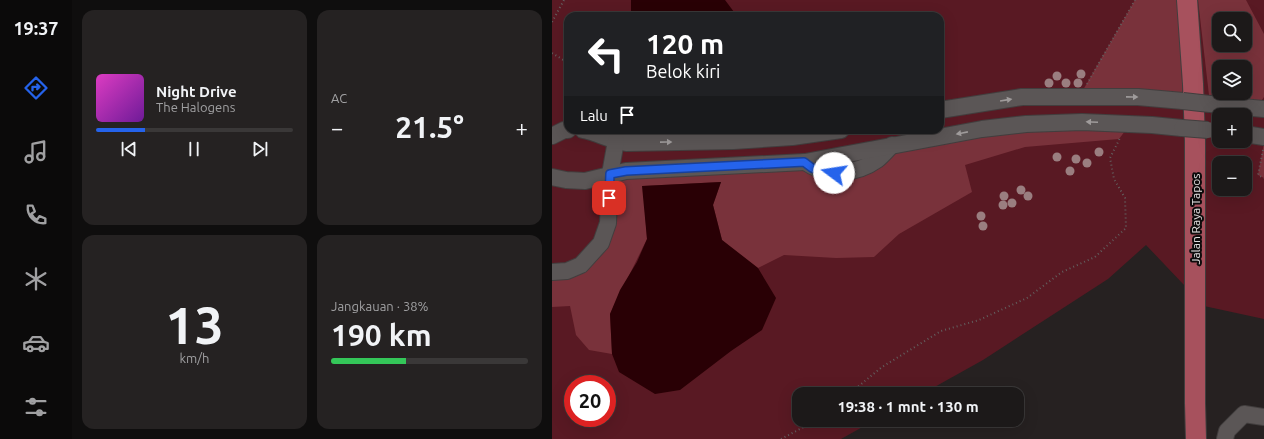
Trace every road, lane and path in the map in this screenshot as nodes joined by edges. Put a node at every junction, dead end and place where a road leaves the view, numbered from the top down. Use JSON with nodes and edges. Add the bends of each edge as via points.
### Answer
{"nodes":[{"id":1,"x":564,"y":0,"type":"edge"},
{"id":2,"x":1136,"y":0,"type":"edge"},
{"id":3,"x":1187,"y":0,"type":"edge"},
{"id":4,"x":552,"y":22,"type":"edge"},
{"id":5,"x":552,"y":53,"type":"edge"},
{"id":6,"x":564,"y":60,"type":"edge"},
{"id":7,"x":1079,"y":96,"type":"junction"},
{"id":8,"x":1264,"y":108,"type":"edge"},
{"id":9,"x":944,"y":109,"type":"edge"},
{"id":10,"x":564,"y":130,"type":"edge"},
{"id":11,"x":1212,"y":131,"type":"edge"},
{"id":12,"x":944,"y":133,"type":"edge"},
{"id":13,"x":601,"y":134,"type":"edge"},
{"id":14,"x":813,"y":134,"type":"edge"},
{"id":15,"x":932,"y":134,"type":"edge"},
{"id":16,"x":552,"y":136,"type":"edge"},
{"id":17,"x":1252,"y":138,"type":"edge"},
{"id":18,"x":1119,"y":139,"type":"dead end"},
{"id":19,"x":621,"y":142,"type":"junction"},
{"id":20,"x":1263,"y":143,"type":"edge"},
{"id":21,"x":618,"y":172,"type":"junction"},
{"id":22,"x":552,"y":177,"type":"edge"},
{"id":23,"x":1264,"y":178,"type":"edge"},
{"id":24,"x":552,"y":272,"type":"edge"},
{"id":25,"x":858,"y":387,"type":"edge"},
{"id":26,"x":1264,"y":417,"type":"edge"},
{"id":27,"x":803,"y":427,"type":"edge"},
{"id":28,"x":780,"y":439,"type":"edge"},
{"id":29,"x":1196,"y":439,"type":"edge"},
{"id":30,"x":1225,"y":439,"type":"edge"}],
"edges":[{"from":1,"to":4,"type":"path"},
{"from":2,"to":7,"type":"path"},
{"from":3,"to":29,"type":"main road","name":"Jalan Raya Tapos","via":[[1195,142]]},
{"from":5,"to":6,"type":"path"},
{"from":7,"to":8,"type":"street","one_way":true,"bridge":true,"via":[[1138,97]]},
{"from":9,"to":7,"type":"street","one_way":true,"via":[[1022,98]]},
{"from":10,"to":16,"type":"street"},
{"from":11,"to":12,"type":"street","one_way":true,"bridge":true,"via":[[1082,122],[1026,124]]},
{"from":13,"to":19,"type":"street"},
{"from":19,"to":14,"type":"street","one_way":true,"via":[[733,141]]},
{"from":15,"to":21,"type":"street","via":[[892,145],[804,162]]},
{"from":17,"to":20,"type":"street"},
{"from":18,"to":25,"type":"path","via":[[1110,158],[1114,179],[1125,198],[1126,228],[1095,257],[1062,272],[1027,298],[978,320],[941,331],[882,367]]},
{"from":19,"to":21,"type":"street"},
{"from":20,"to":23,"type":"path","via":[[1258,175]]},
{"from":21,"to":22,"type":"street","via":[[585,181]]},
{"from":21,"to":24,"type":"street","via":[[608,223],[601,243],[581,265],[567,271]]},
{"from":26,"to":30,"type":"street","via":[[1244,414],[1227,431]]},
{"from":27,"to":28,"type":"path"}]}
